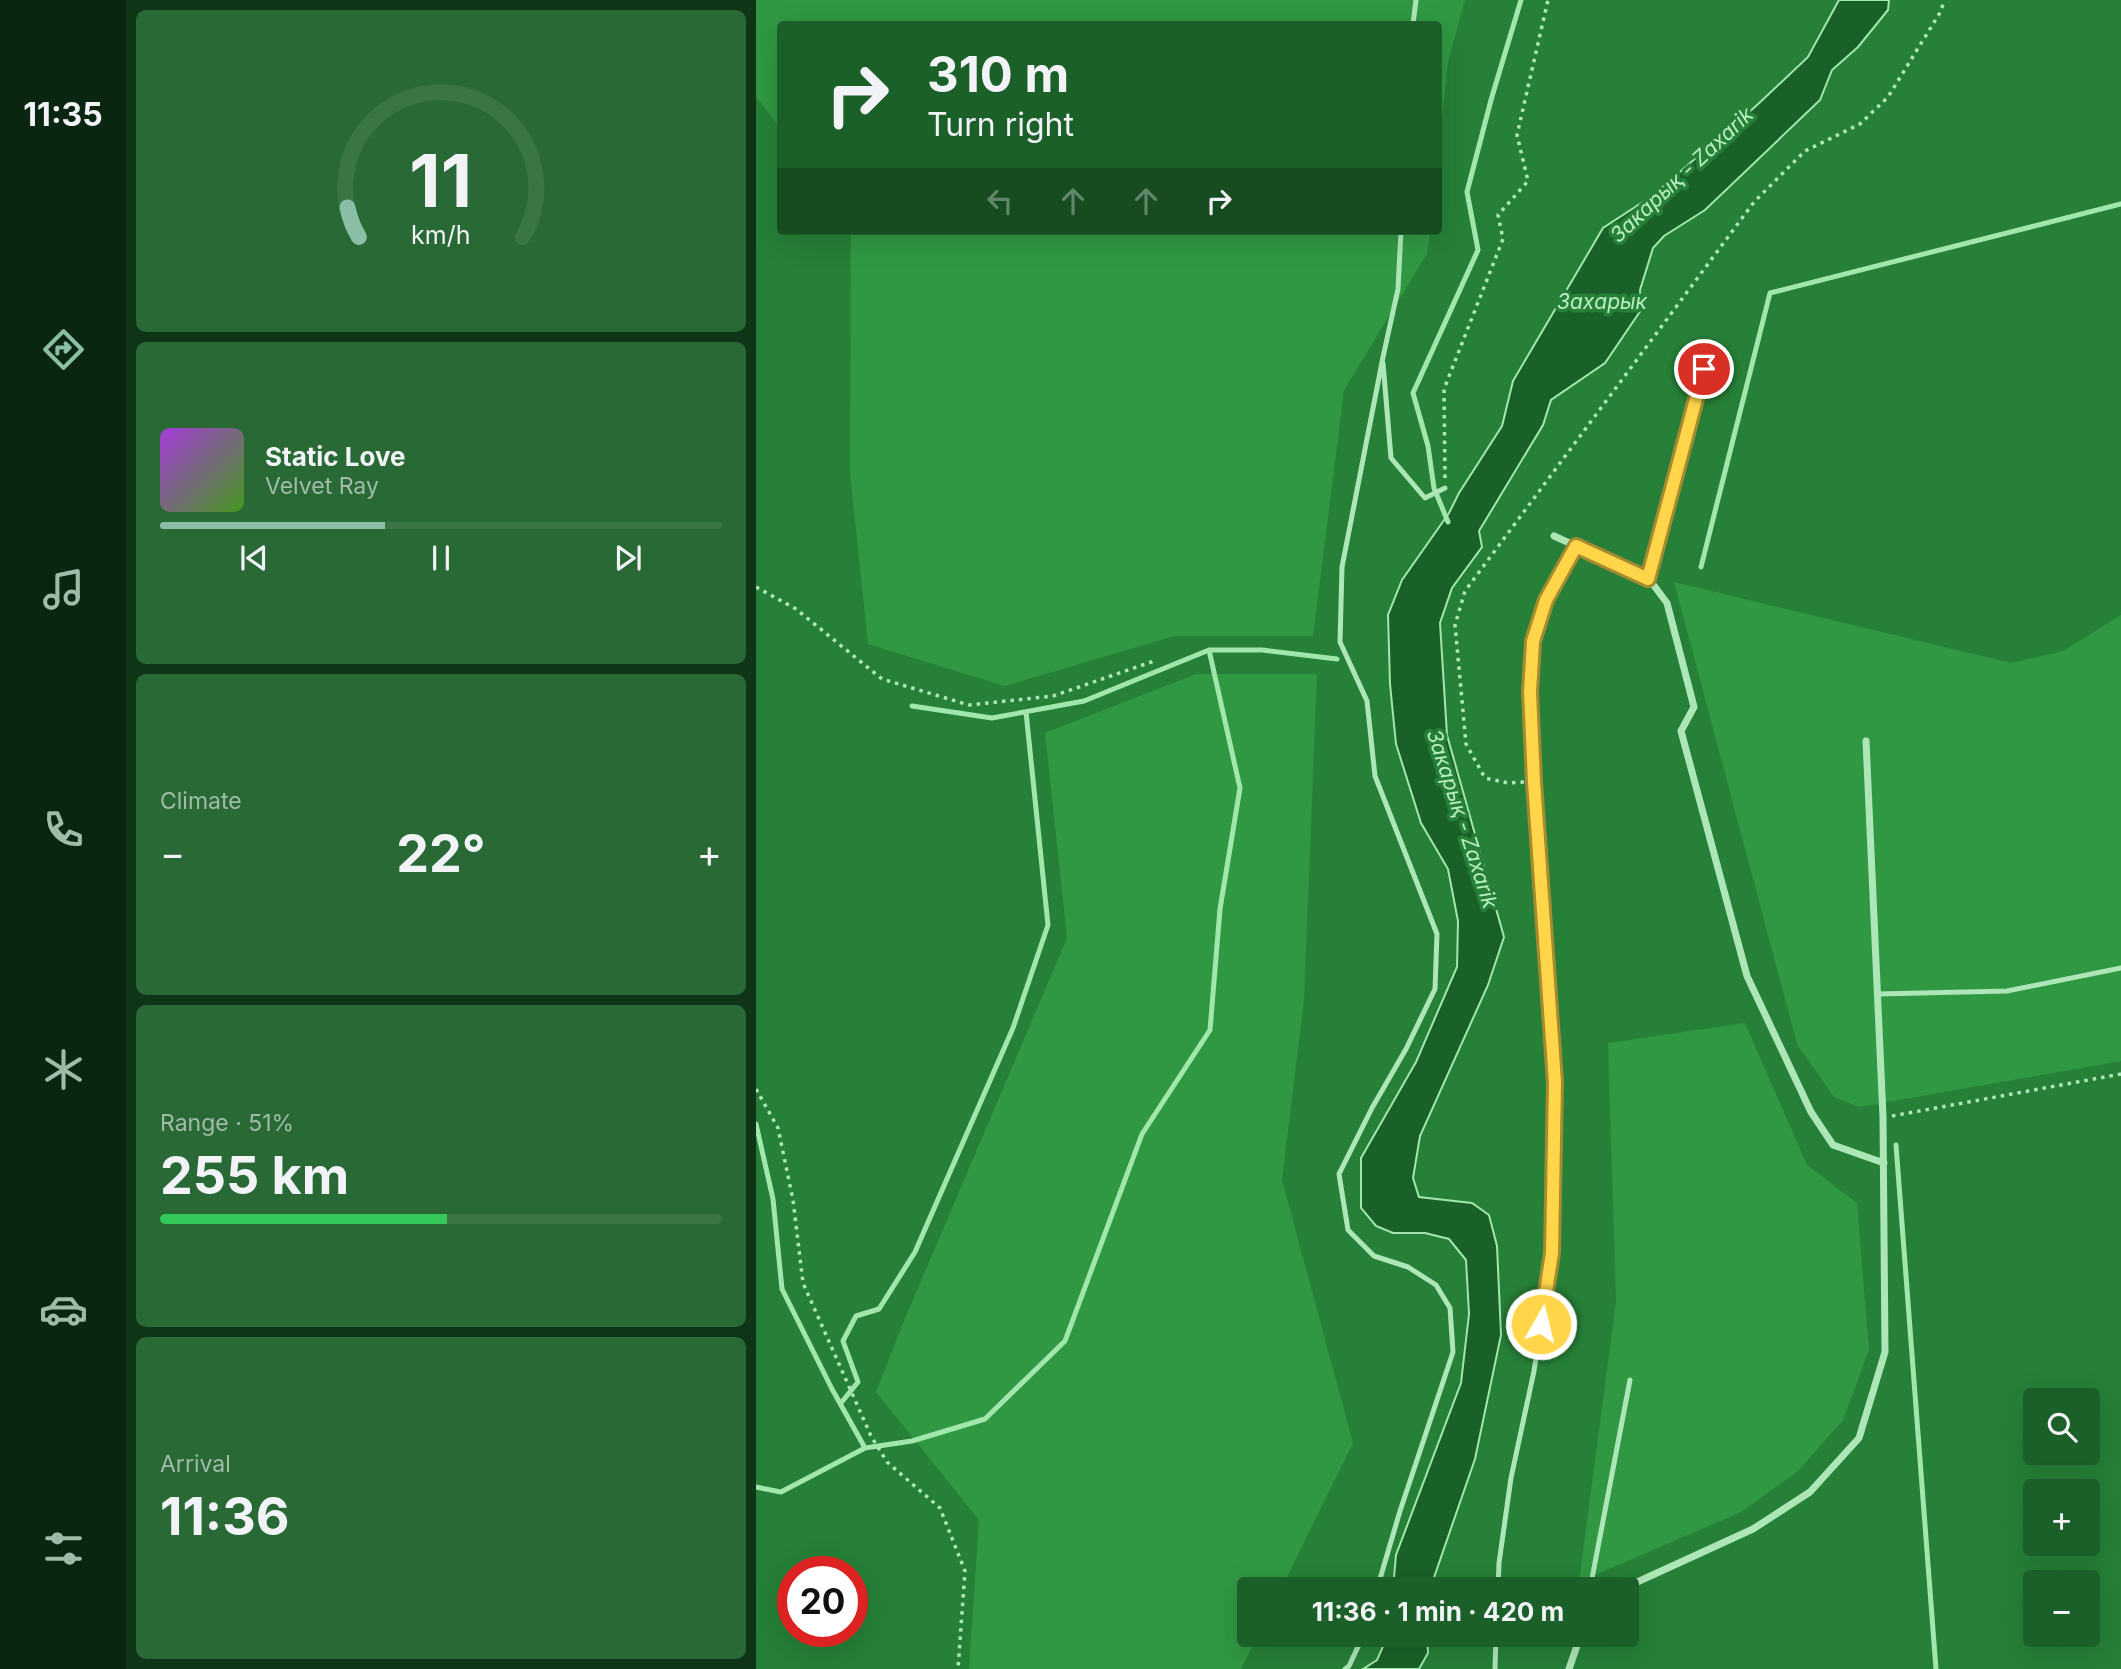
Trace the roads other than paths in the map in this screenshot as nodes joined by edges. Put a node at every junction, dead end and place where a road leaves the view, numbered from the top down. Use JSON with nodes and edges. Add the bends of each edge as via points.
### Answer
{"nodes":[{"id":1,"x":1416,"y":0,"type":"edge"},
{"id":2,"x":1413,"y":21,"type":"edge"},
{"id":3,"x":1401,"y":235,"type":"edge"},
{"id":4,"x":1383,"y":357,"type":"junction"},
{"id":5,"x":1704,"y":369,"type":"dead end"},
{"id":6,"x":1445,"y":488,"type":"road end"},
{"id":7,"x":1554,"y":536,"type":"dead end"},
{"id":8,"x":1576,"y":546,"type":"junction"},
{"id":9,"x":1648,"y":579,"type":"junction"},
{"id":10,"x":1866,"y":741,"type":"dead end"},
{"id":11,"x":2121,"y":968,"type":"edge"},
{"id":12,"x":1878,"y":994,"type":"junction"},
{"id":13,"x":1884,"y":1163,"type":"junction"},
{"id":14,"x":1630,"y":1380,"type":"dead end"},
{"id":15,"x":1381,"y":1577,"type":"edge"},
{"id":16,"x":1498,"y":1577,"type":"edge"},
{"id":17,"x":1592,"y":1577,"type":"edge"},
{"id":18,"x":1639,"y":1581,"type":"edge"},
{"id":19,"x":1358,"y":1647,"type":"edge"},
{"id":20,"x":1496,"y":1647,"type":"edge"},
{"id":21,"x":1577,"y":1647,"type":"edge"},
{"id":22,"x":1345,"y":1669,"type":"edge"},
{"id":23,"x":1495,"y":1669,"type":"edge"},
{"id":24,"x":1569,"y":1669,"type":"edge"}],
"edges":[{"from":1,"to":2,"type":"lane"},
{"from":3,"to":4,"type":"lane","via":[[1398,289]]},
{"from":4,"to":6,"type":"lane","via":[[1391,458],[1425,498]]},
{"from":4,"to":15,"type":"lane","via":[[1342,567],[1340,642],[1367,701],[1376,776],[1437,934],[1434,989],[1339,1174],[1348,1230],[1374,1256],[1408,1267],[1436,1285],[1450,1308],[1453,1352]]},
{"from":5,"to":9,"type":"lane"},
{"from":7,"to":8,"type":"street"},
{"from":8,"to":9,"type":"street"},
{"from":8,"to":16,"type":"lane","via":[[1546,600],[1533,641],[1534,782],[1555,1082],[1552,1253],[1511,1478]]},
{"from":9,"to":13,"type":"street","via":[[1667,603],[1693,707],[1681,731],[1747,976],[1811,1112],[1833,1145]]},
{"from":10,"to":12,"type":"street"},
{"from":11,"to":12,"type":"lane","via":[[2007,991]]},
{"from":12,"to":13,"type":"street"},
{"from":13,"to":18,"type":"street","via":[[1885,1352],[1859,1438],[1811,1492],[1753,1530]]},
{"from":14,"to":17,"type":"lane"},
{"from":19,"to":22,"type":"lane"},
{"from":20,"to":23,"type":"lane"},
{"from":21,"to":24,"type":"street"}]}
